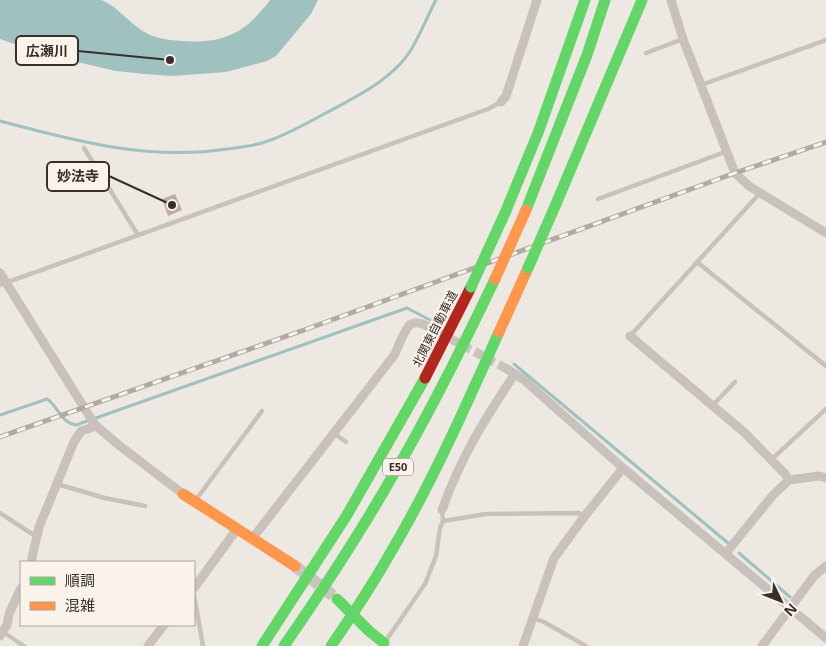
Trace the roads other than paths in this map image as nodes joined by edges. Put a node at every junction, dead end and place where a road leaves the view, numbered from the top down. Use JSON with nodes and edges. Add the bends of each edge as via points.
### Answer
{"nodes":[{"id":1,"x":538,"y":0,"type":"edge"},
{"id":2,"x":580,"y":0,"type":"edge"},
{"id":3,"x":585,"y":0,"type":"edge"},
{"id":4,"x":604,"y":0,"type":"edge"},
{"id":5,"x":642,"y":0,"type":"edge"},
{"id":6,"x":671,"y":0,"type":"edge"},
{"id":7,"x":683,"y":39,"type":"junction"},
{"id":8,"x":826,"y":40,"type":"edge"},
{"id":9,"x":570,"y":46,"type":"junction"},
{"id":10,"x":646,"y":53,"type":"dead end"},
{"id":11,"x":701,"y":85,"type":"junction"},
{"id":12,"x":501,"y":102,"type":"joint"},
{"id":13,"x":84,"y":148,"type":"dead end"},
{"id":14,"x":726,"y":152,"type":"junction"},
{"id":15,"x":760,"y":193,"type":"junction"},
{"id":16,"x":598,"y":199,"type":"dead end"},
{"id":17,"x":826,"y":233,"type":"edge"},
{"id":18,"x":138,"y":235,"type":"junction"},
{"id":19,"x":697,"y":262,"type":"junction"},
{"id":20,"x":0,"y":273,"type":"edge"},
{"id":21,"x":3,"y":284,"type":"edge"},
{"id":22,"x":427,"y":326,"type":"tunnel mouth"},
{"id":23,"x":630,"y":336,"type":"joint"},
{"id":24,"x":826,"y":366,"type":"edge"},
{"id":25,"x":735,"y":382,"type":"dead end"},
{"id":26,"x":714,"y":405,"type":"junction"},
{"id":27,"x":826,"y":409,"type":"edge"},
{"id":28,"x":262,"y":411,"type":"dead end"},
{"id":29,"x":97,"y":426,"type":"junction"},
{"id":30,"x":334,"y":433,"type":"junction"},
{"id":31,"x":346,"y":442,"type":"dead end"},
{"id":32,"x":771,"y":460,"type":"junction"},
{"id":33,"x":623,"y":468,"type":"junction"},
{"id":34,"x":826,"y":478,"type":"edge"},
{"id":35,"x":788,"y":480,"type":"junction"},
{"id":36,"x":56,"y":483,"type":"junction"},
{"id":37,"x":183,"y":494,"type":"joint"},
{"id":38,"x":194,"y":502,"type":"junction"},
{"id":39,"x":145,"y":506,"type":"dead end"},
{"id":40,"x":442,"y":510,"type":"joint"},
{"id":41,"x":0,"y":513,"type":"edge"},
{"id":42,"x":584,"y":517,"type":"junction"},
{"id":43,"x":443,"y":521,"type":"junction"},
{"id":44,"x":236,"y":529,"type":"junction"},
{"id":45,"x":37,"y":535,"type":"junction"},
{"id":46,"x":252,"y":539,"type":"junction"},
{"id":47,"x":726,"y":553,"type":"junction"},
{"id":48,"x":31,"y":561,"type":"edge"},
{"id":49,"x":295,"y":566,"type":"tunnel mouth"},
{"id":50,"x":826,"y":566,"type":"edge"},
{"id":51,"x":195,"y":587,"type":"edge"},
{"id":52,"x":20,"y":590,"type":"edge"},
{"id":53,"x":337,"y":599,"type":"tunnel mouth"},
{"id":54,"x":195,"y":600,"type":"edge"},
{"id":55,"x":790,"y":608,"type":"junction"},
{"id":56,"x":353,"y":616,"type":"junction"},
{"id":57,"x":532,"y":618,"type":"junction"},
{"id":58,"x":163,"y":626,"type":"edge"},
{"id":59,"x":2,"y":634,"type":"edge"},
{"id":60,"x":826,"y":638,"type":"edge"},
{"id":61,"x":386,"y":645,"type":"edge"},
{"id":62,"x":24,"y":646,"type":"edge"},
{"id":63,"x":148,"y":646,"type":"edge"},
{"id":64,"x":203,"y":646,"type":"edge"},
{"id":65,"x":262,"y":646,"type":"edge"},
{"id":66,"x":284,"y":646,"type":"edge"},
{"id":67,"x":330,"y":646,"type":"edge"},
{"id":68,"x":523,"y":646,"type":"edge"},
{"id":69,"x":586,"y":646,"type":"edge"},
{"id":70,"x":762,"y":646,"type":"edge"}],
"edges":[{"from":1,"to":12,"type":"street","via":[[506,96]]},
{"from":2,"to":9,"type":"main road"},
{"from":3,"to":9,"type":"main road","name":"北関東自動車道","number":"E50"},
{"from":4,"to":66,"type":"main road","number":"E50","bridge":true,"via":[[587,55],[526,210],[466,339],[406,453],[341,561]]},
{"from":5,"to":56,"type":"main road","bridge":true,"via":[[474,390],[398,541]]},
{"from":6,"to":7,"type":"street"},
{"from":7,"to":10,"type":"lane"},
{"from":7,"to":11,"type":"street"},
{"from":8,"to":11,"type":"lane"},
{"from":9,"to":65,"type":"main road","name":"北関東自動車道","number":"E50","bridge":true,"via":[[505,213],[423,384],[372,476]]},
{"from":11,"to":14,"type":"street"},
{"from":12,"to":18,"type":"lane"},
{"from":13,"to":18,"type":"lane"},
{"from":14,"to":15,"type":"street","via":[[740,179]]},
{"from":14,"to":16,"type":"lane"},
{"from":15,"to":17,"type":"street"},
{"from":15,"to":19,"type":"lane"},
{"from":18,"to":21,"type":"lane"},
{"from":19,"to":23,"type":"lane"},
{"from":19,"to":24,"type":"lane"},
{"from":20,"to":21,"type":"street"},
{"from":21,"to":29,"type":"street"},
{"from":22,"to":30,"type":"street","via":[[411,324],[394,354]]},
{"from":23,"to":26,"type":"street"},
{"from":25,"to":26,"type":"lane"},
{"from":26,"to":32,"type":"street"},
{"from":27,"to":32,"type":"lane"},
{"from":28,"to":38,"type":"lane"},
{"from":29,"to":36,"type":"street","via":[[78,434]]},
{"from":29,"to":37,"type":"street"},
{"from":30,"to":31,"type":"lane"},
{"from":30,"to":46,"type":"street"},
{"from":32,"to":35,"type":"street"},
{"from":33,"to":40,"type":"street","via":[[511,372],[479,428]]},
{"from":33,"to":42,"type":"street"},
{"from":33,"to":47,"type":"street"},
{"from":34,"to":35,"type":"street","via":[[813,476]]},
{"from":35,"to":47,"type":"street"},
{"from":36,"to":39,"type":"lane"},
{"from":36,"to":45,"type":"street"},
{"from":37,"to":38,"type":"main road"},
{"from":38,"to":44,"type":"main road"},
{"from":40,"to":43,"type":"lane"},
{"from":41,"to":45,"type":"lane"},
{"from":42,"to":43,"type":"lane","via":[[579,513],[486,514]]},
{"from":42,"to":57,"type":"street","via":[[554,558]]},
{"from":43,"to":61,"type":"lane","via":[[436,556],[425,584]]},
{"from":44,"to":46,"type":"main road"},
{"from":44,"to":51,"type":"street"},
{"from":45,"to":48,"type":"street"},
{"from":46,"to":49,"type":"main road"},
{"from":47,"to":55,"type":"street"},
{"from":50,"to":55,"type":"street","via":[[814,576]]},
{"from":52,"to":59,"type":"street"},
{"from":53,"to":56,"type":"main road"},
{"from":54,"to":64,"type":"lane"},
{"from":55,"to":60,"type":"street"},
{"from":55,"to":70,"type":"street"},
{"from":56,"to":61,"type":"main road"},
{"from":56,"to":67,"type":"main road"},
{"from":57,"to":68,"type":"street"},
{"from":57,"to":69,"type":"lane"},
{"from":58,"to":63,"type":"street"},
{"from":59,"to":62,"type":"lane"}]}
